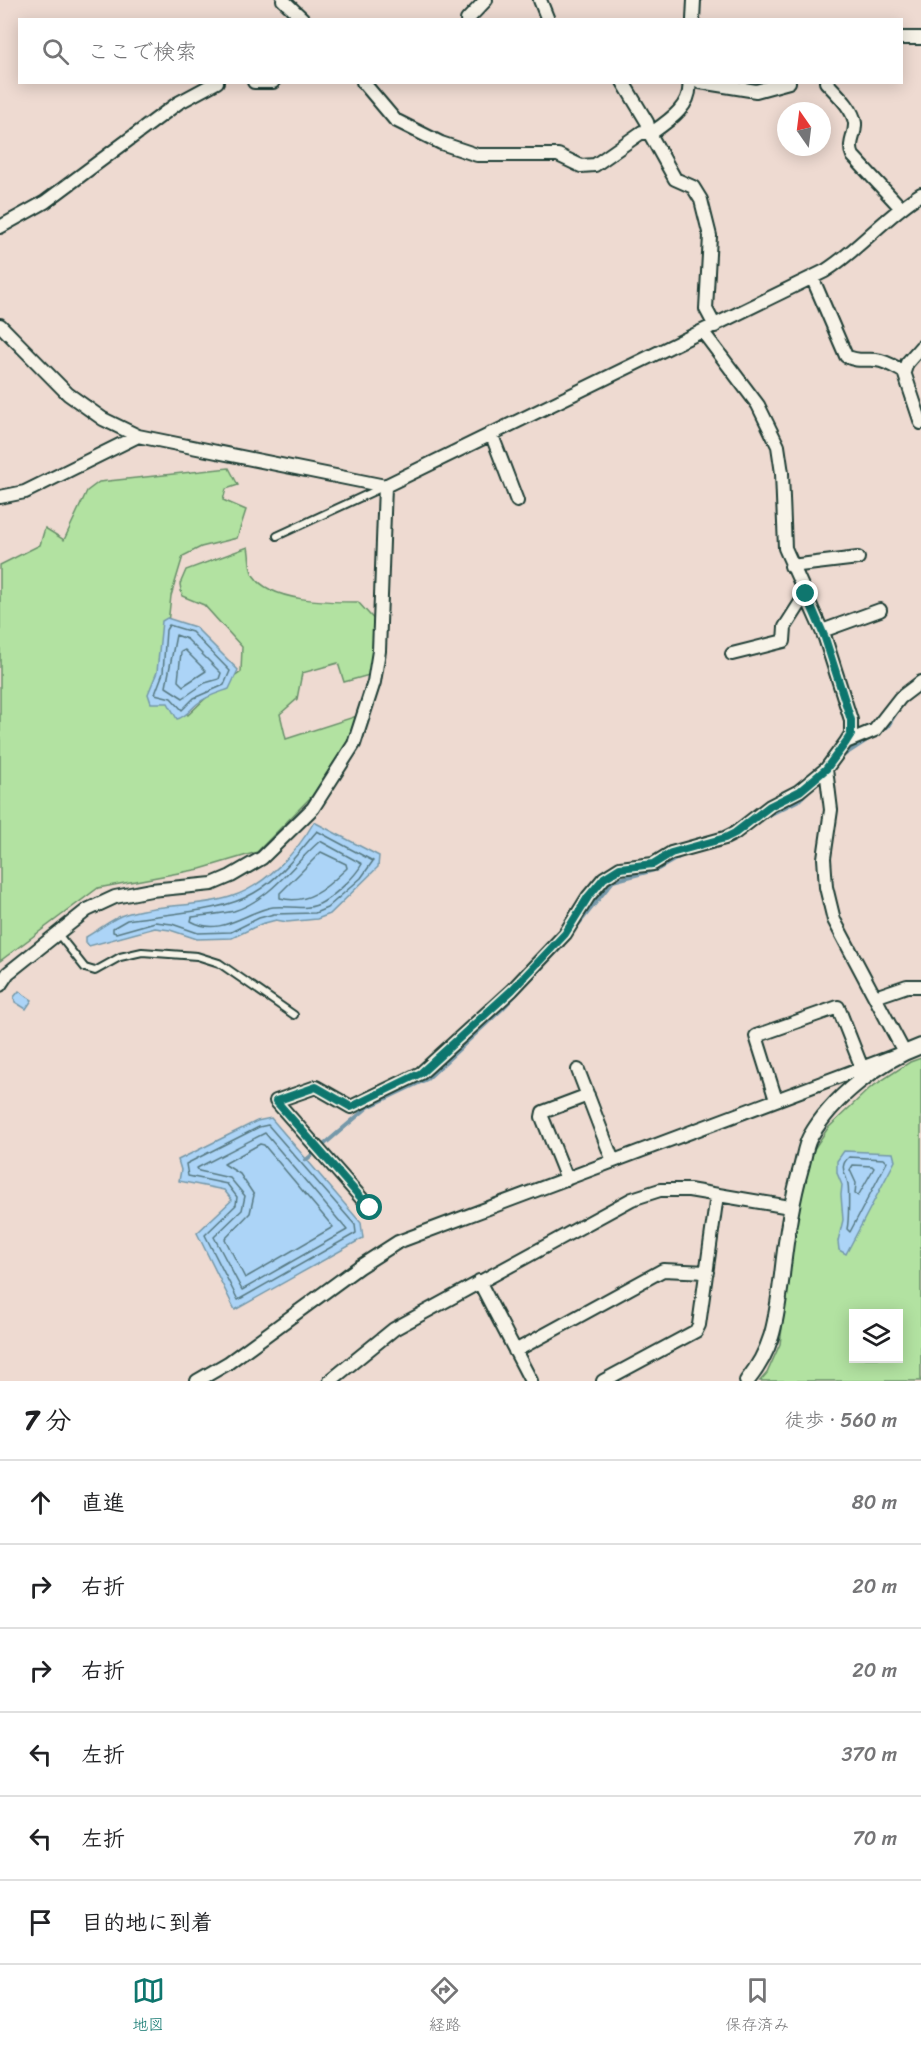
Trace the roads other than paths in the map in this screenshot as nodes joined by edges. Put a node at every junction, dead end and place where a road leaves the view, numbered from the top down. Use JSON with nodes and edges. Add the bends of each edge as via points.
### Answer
{"nodes":[{"id":1,"x":283,"y":0,"type":"edge"},
{"id":2,"x":486,"y":0,"type":"edge"},
{"id":3,"x":540,"y":0,"type":"edge"},
{"id":4,"x":694,"y":0,"type":"edge"},
{"id":5,"x":302,"y":18,"type":"edge"},
{"id":6,"x":469,"y":18,"type":"edge"},
{"id":7,"x":547,"y":18,"type":"edge"},
{"id":8,"x":693,"y":18,"type":"edge"},
{"id":9,"x":903,"y":38,"type":"edge"},
{"id":10,"x":921,"y":38,"type":"edge"},
{"id":11,"x":213,"y":84,"type":"edge"},
{"id":12,"x":365,"y":84,"type":"edge"},
{"id":13,"x":624,"y":84,"type":"edge"},
{"id":14,"x":688,"y":84,"type":"edge"},
{"id":15,"x":712,"y":84,"type":"edge"},
{"id":16,"x":782,"y":84,"type":"edge"},
{"id":17,"x":828,"y":84,"type":"edge"},
{"id":18,"x":650,"y":134,"type":"junction"},
{"id":19,"x":921,"y":194,"type":"edge"},
{"id":20,"x":901,"y":208,"type":"junction"},
{"id":21,"x":0,"y":227,"type":"edge"},
{"id":22,"x":812,"y":278,"type":"junction"},
{"id":23,"x":0,"y":325,"type":"edge"},
{"id":24,"x":709,"y":329,"type":"junction"},
{"id":25,"x":921,"y":347,"type":"edge"},
{"id":26,"x":904,"y":372,"type":"junction"},
{"id":27,"x":921,"y":423,"type":"edge"},
{"id":28,"x":491,"y":433,"type":"junction"},
{"id":29,"x":138,"y":436,"type":"junction"},
{"id":30,"x":385,"y":486,"type":"junction"},
{"id":31,"x":0,"y":497,"type":"edge"},
{"id":32,"x":517,"y":501,"type":"dead end"},
{"id":33,"x":277,"y":536,"type":"dead end"},
{"id":34,"x":858,"y":558,"type":"dead end"},
{"id":35,"x":791,"y":566,"type":"junction"},
{"id":36,"x":806,"y":594,"type":"junction"},
{"id":37,"x":880,"y":610,"type":"dead end"},
{"id":38,"x":822,"y":631,"type":"junction"},
{"id":39,"x":732,"y":654,"type":"dead end"},
{"id":40,"x":921,"y":682,"type":"edge"},
{"id":41,"x":846,"y":742,"type":"junction"},
{"id":42,"x":826,"y":769,"type":"junction"},
{"id":43,"x":58,"y":934,"type":"junction"},
{"id":44,"x":0,"y":985,"type":"edge"},
{"id":45,"x":921,"y":986,"type":"edge"},
{"id":46,"x":875,"y":997,"type":"junction"},
{"id":47,"x":294,"y":1015,"type":"dead end"},
{"id":48,"x":921,"y":1046,"type":"edge"},
{"id":49,"x":904,"y":1052,"type":"junction"},
{"id":50,"x":862,"y":1068,"type":"junction"},
{"id":51,"x":578,"y":1070,"type":"dead end"},
{"id":52,"x":588,"y":1095,"type":"junction"},
{"id":53,"x":776,"y":1100,"type":"junction"},
{"id":54,"x":613,"y":1161,"type":"junction"},
{"id":55,"x":567,"y":1179,"type":"junction"},
{"id":56,"x":717,"y":1195,"type":"junction"},
{"id":57,"x":790,"y":1207,"type":"junction"},
{"id":58,"x":370,"y":1208,"type":"dead end"},
{"id":59,"x":707,"y":1272,"type":"junction"},
{"id":60,"x":479,"y":1281,"type":"junction"},
{"id":61,"x":515,"y":1351,"type":"junction"},
{"id":62,"x":197,"y":1381,"type":"edge"},
{"id":63,"x":330,"y":1381,"type":"edge"},
{"id":64,"x":531,"y":1381,"type":"edge"},
{"id":65,"x":603,"y":1381,"type":"edge"},
{"id":66,"x":747,"y":1381,"type":"edge"}],
"edges":[{"from":1,"to":5,"type":"street"},
{"from":2,"to":6,"type":"street"},
{"from":3,"to":7,"type":"street"},
{"from":4,"to":8,"type":"street"},
{"from":9,"to":10,"type":"street"},
{"from":11,"to":21,"type":"street","via":[[178,103],[45,202]]},
{"from":12,"to":18,"type":"street","via":[[395,120],[441,143],[477,155],[558,154],[581,166],[595,165],[642,132]]},
{"from":13,"to":18,"type":"street"},
{"from":14,"to":18,"type":"street","via":[[684,105]]},
{"from":15,"to":16,"type":"street","via":[[756,91]]},
{"from":17,"to":20,"type":"street","via":[[855,123],[850,149],[853,156]]},
{"from":18,"to":24,"type":"street","via":[[675,179],[693,187],[701,200],[710,236],[706,309]]},
{"from":19,"to":20,"type":"street"},
{"from":20,"to":22,"type":"street","via":[[842,260]]},
{"from":22,"to":24,"type":"street"},
{"from":22,"to":26,"type":"street","via":[[846,356],[882,362]]},
{"from":23,"to":29,"type":"street","via":[[68,394],[103,419]]},
{"from":24,"to":28,"type":"street"},
{"from":24,"to":35,"type":"street","via":[[758,405],[778,446],[785,548]]},
{"from":25,"to":26,"type":"street"},
{"from":26,"to":27,"type":"street"},
{"from":28,"to":30,"type":"street"},
{"from":28,"to":32,"type":"street"},
{"from":29,"to":30,"type":"street"},
{"from":29,"to":31,"type":"street","via":[[25,492]]},
{"from":30,"to":33,"type":"lane"},
{"from":30,"to":43,"type":"street","via":[[379,651],[374,682],[354,744],[313,808],[262,858],[231,876],[212,884],[115,897],[87,909]]},
{"from":34,"to":35,"type":"street"},
{"from":35,"to":36,"type":"street"},
{"from":36,"to":38,"type":"street"},
{"from":36,"to":39,"type":"street","via":[[785,627],[784,642]]},
{"from":37,"to":38,"type":"street"},
{"from":38,"to":41,"type":"street","via":[[851,720],[851,734]]},
{"from":40,"to":41,"type":"street","via":[[900,698],[875,730]]},
{"from":41,"to":42,"type":"street"},
{"from":42,"to":46,"type":"street","via":[[831,810],[824,858],[826,887],[834,920]]},
{"from":42,"to":58,"type":"street","via":[[800,791],[770,806],[725,838],[671,853],[653,864],[620,868],[604,878],[565,934],[512,990],[421,1073],[351,1107],[316,1087],[276,1101]]},
{"from":43,"to":44,"type":"street","via":[[8,973]]},
{"from":43,"to":47,"type":"lane","via":[[85,968],[95,971],[120,957],[142,952],[197,956],[219,963]]},
{"from":45,"to":46,"type":"street","via":[[907,986]]},
{"from":46,"to":49,"type":"street"},
{"from":48,"to":49,"type":"street"},
{"from":49,"to":50,"type":"street"},
{"from":49,"to":57,"type":"street","via":[[865,1078],[823,1118],[809,1139]]},
{"from":50,"to":53,"type":"street"},
{"from":50,"to":53,"type":"street","via":[[838,1007],[756,1036]]},
{"from":51,"to":52,"type":"street"},
{"from":52,"to":54,"type":"street"},
{"from":52,"to":55,"type":"street","via":[[543,1112]]},
{"from":53,"to":54,"type":"street"},
{"from":54,"to":55,"type":"street"},
{"from":55,"to":62,"type":"street","via":[[398,1242]]},
{"from":56,"to":57,"type":"street"},
{"from":56,"to":59,"type":"street"},
{"from":56,"to":60,"type":"street","via":[[660,1190],[632,1198]]},
{"from":57,"to":66,"type":"street","via":[[774,1334],[762,1363]]},
{"from":59,"to":61,"type":"street","via":[[663,1270]]},
{"from":59,"to":65,"type":"street","via":[[696,1331]]},
{"from":60,"to":61,"type":"street"},
{"from":60,"to":63,"type":"street","via":[[394,1329]]},
{"from":61,"to":64,"type":"street"}]}
